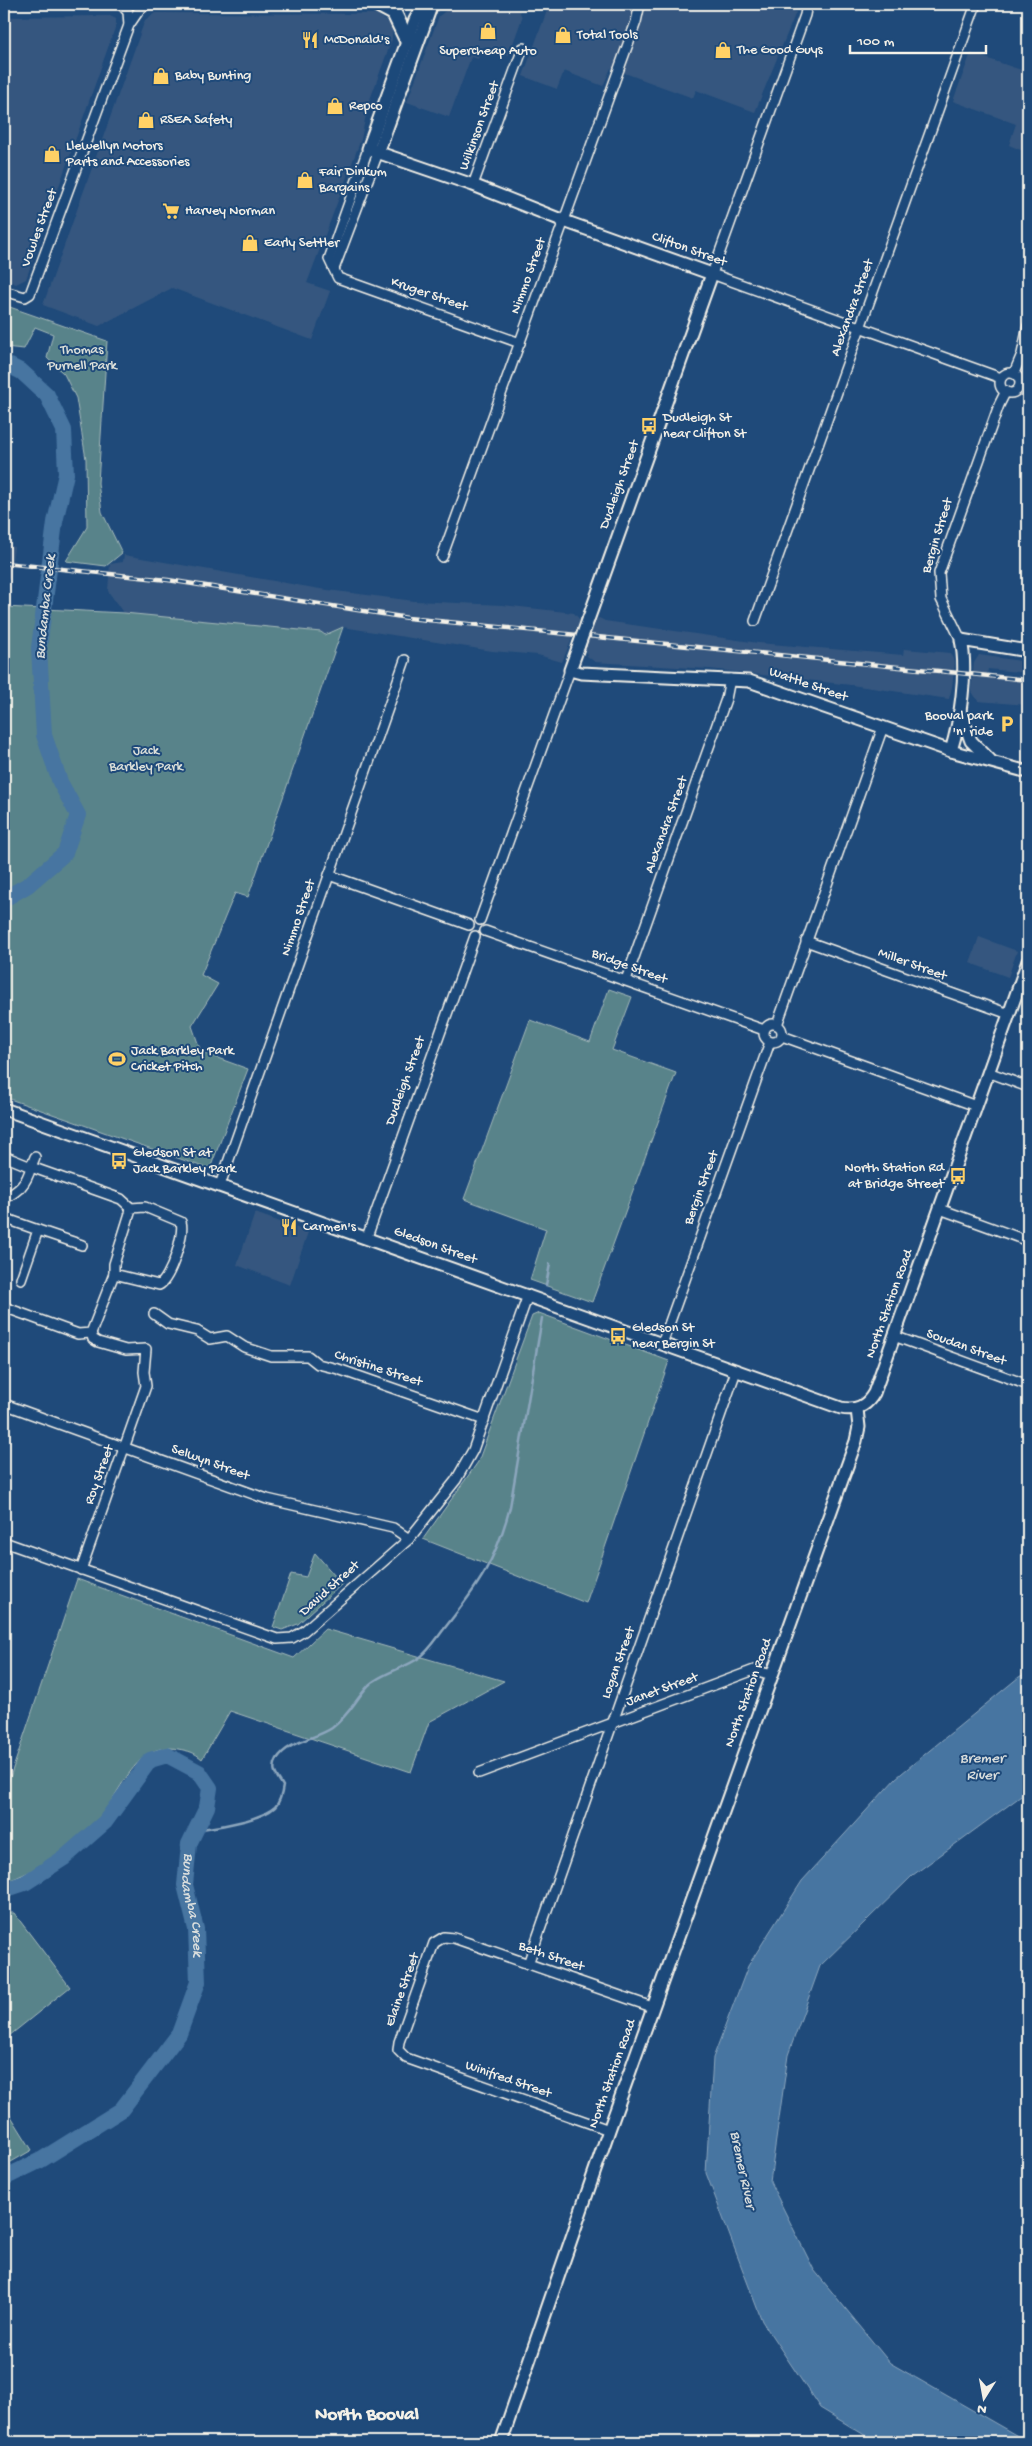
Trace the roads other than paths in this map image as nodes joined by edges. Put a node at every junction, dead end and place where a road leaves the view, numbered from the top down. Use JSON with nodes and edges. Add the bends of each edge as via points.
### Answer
{"nodes":[{"id":1,"x":121,"y":4,"type":"edge"},
{"id":2,"x":147,"y":4,"type":"edge"},
{"id":3,"x":377,"y":4,"type":"edge"},
{"id":4,"x":424,"y":4,"type":"edge"},
{"id":5,"x":432,"y":4,"type":"edge"},
{"id":6,"x":640,"y":4,"type":"edge"},
{"id":7,"x":808,"y":4,"type":"edge"},
{"id":8,"x":976,"y":4,"type":"edge"},
{"id":9,"x":129,"y":25,"type":"junction"},
{"id":10,"x":407,"y":40,"type":"junction"},
{"id":11,"x":523,"y":48,"type":"dead end"},
{"id":12,"x":373,"y":151,"type":"junction"},
{"id":13,"x":473,"y":185,"type":"junction"},
{"id":14,"x":564,"y":221,"type":"junction"},
{"id":15,"x":712,"y":274,"type":"junction"},
{"id":16,"x":4,"y":291,"type":"edge"},
{"id":17,"x":1028,"y":326,"type":"edge"},
{"id":18,"x":860,"y":328,"type":"junction"},
{"id":19,"x":520,"y":343,"type":"junction"},
{"id":20,"x":1014,"y":374,"type":"junction"},
{"id":21,"x":1001,"y":378,"type":"junction"},
{"id":22,"x":1024,"y":387,"type":"edge"},
{"id":23,"x":1006,"y":392,"type":"junction"},
{"id":24,"x":442,"y":557,"type":"dead end"},
{"id":25,"x":755,"y":621,"type":"dead end"},
{"id":26,"x":960,"y":640,"type":"junction"},
{"id":27,"x":1028,"y":651,"type":"edge"},
{"id":28,"x":406,"y":660,"type":"dead end"},
{"id":29,"x":570,"y":670,"type":"junction"},
{"id":30,"x":730,"y":678,"type":"junction"},
{"id":31,"x":959,"y":710,"type":"junction"},
{"id":32,"x":883,"y":727,"type":"junction"},
{"id":33,"x":951,"y":751,"type":"junction"},
{"id":34,"x":994,"y":764,"type":"junction"},
{"id":35,"x":1028,"y":772,"type":"edge"},
{"id":36,"x":329,"y":875,"type":"junction"},
{"id":37,"x":480,"y":920,"type":"junction"},
{"id":38,"x":469,"y":925,"type":"junction"},
{"id":39,"x":485,"y":931,"type":"junction"},
{"id":40,"x":475,"y":936,"type":"junction"},
{"id":41,"x":806,"y":942,"type":"junction"},
{"id":42,"x":1028,"y":961,"type":"edge"},
{"id":43,"x":626,"y":980,"type":"junction"},
{"id":44,"x":1009,"y":1014,"type":"junction"},
{"id":45,"x":777,"y":1025,"type":"junction"},
{"id":46,"x":764,"y":1030,"type":"junction"},
{"id":47,"x":782,"y":1036,"type":"junction"},
{"id":48,"x":770,"y":1042,"type":"junction"},
{"id":49,"x":988,"y":1072,"type":"junction"},
{"id":50,"x":1028,"y":1086,"type":"edge"},
{"id":51,"x":976,"y":1106,"type":"junction"},
{"id":52,"x":4,"y":1108,"type":"edge"},
{"id":53,"x":4,"y":1156,"type":"edge"},
{"id":54,"x":35,"y":1157,"type":"dead end"},
{"id":55,"x":31,"y":1167,"type":"junction"},
{"id":56,"x":220,"y":1185,"type":"junction"},
{"id":57,"x":4,"y":1199,"type":"edge"},
{"id":58,"x":131,"y":1208,"type":"junction"},
{"id":59,"x":940,"y":1209,"type":"junction"},
{"id":60,"x":4,"y":1218,"type":"edge"},
{"id":61,"x":38,"y":1230,"type":"junction"},
{"id":62,"x":368,"y":1237,"type":"junction"},
{"id":63,"x":1028,"y":1241,"type":"edge"},
{"id":64,"x":82,"y":1245,"type":"dead end"},
{"id":65,"x":114,"y":1274,"type":"junction"},
{"id":66,"x":21,"y":1279,"type":"dead end"},
{"id":67,"x":528,"y":1295,"type":"junction"},
{"id":68,"x":4,"y":1308,"type":"edge"},
{"id":69,"x":154,"y":1314,"type":"dead end"},
{"id":70,"x":91,"y":1333,"type":"junction"},
{"id":71,"x":894,"y":1336,"type":"junction"},
{"id":72,"x":662,"y":1344,"type":"junction"},
{"id":73,"x":736,"y":1372,"type":"junction"},
{"id":74,"x":1028,"y":1385,"type":"edge"},
{"id":75,"x":4,"y":1404,"type":"edge"},
{"id":76,"x":857,"y":1409,"type":"junction"},
{"id":77,"x":484,"y":1420,"type":"junction"},
{"id":78,"x":125,"y":1447,"type":"junction"},
{"id":79,"x":409,"y":1539,"type":"junction"},
{"id":80,"x":4,"y":1542,"type":"edge"},
{"id":81,"x":81,"y":1570,"type":"junction"},
{"id":82,"x":772,"y":1674,"type":"junction"},
{"id":83,"x":612,"y":1723,"type":"junction"},
{"id":84,"x":479,"y":1773,"type":"dead end"},
{"id":85,"x":439,"y":1938,"type":"joint"},
{"id":86,"x":528,"y":1964,"type":"junction"},
{"id":87,"x":652,"y":2007,"type":"junction"},
{"id":88,"x":400,"y":2053,"type":"joint"},
{"id":89,"x":609,"y":2130,"type":"junction"},
{"id":90,"x":501,"y":2442,"type":"edge"}],
"edges":[{"from":1,"to":9,"type":"street","via":[[128,12]]},
{"from":2,"to":9,"type":"street","name":"Vowles Street"},
{"from":3,"to":10,"type":"main road","via":[[394,12]]},
{"from":4,"to":10,"type":"street","name":"Kruger Street"},
{"from":5,"to":12,"type":"street","name":"Kruger Street"},
{"from":6,"to":14,"type":"street","name":"Nimmo Street"},
{"from":7,"to":15,"type":"street","name":"Dudleigh Street"},
{"from":8,"to":18,"type":"street","name":"Alexandra Street"},
{"from":9,"to":16,"type":"street","name":"Vowles Street","via":[[30,294],[25,297]]},
{"from":10,"to":12,"type":"street","name":"Kruger Street"},
{"from":11,"to":13,"type":"street","name":"Wilkinson Street"},
{"from":12,"to":13,"type":"street","name":"Clifton Street"},
{"from":12,"to":19,"type":"street","name":"Kruger Street","via":[[334,269],[338,278]]},
{"from":13,"to":14,"type":"street","name":"Clifton Street"},
{"from":14,"to":15,"type":"street","name":"Clifton Street"},
{"from":14,"to":19,"type":"street","name":"Nimmo Street"},
{"from":15,"to":18,"type":"street","name":"Clifton Street"},
{"from":15,"to":29,"type":"street","name":"Dudleigh Street","bridge":true},
{"from":17,"to":20,"type":"street"},
{"from":18,"to":21,"type":"street","name":"Clifton Street"},
{"from":18,"to":25,"type":"street","name":"Alexandra Street"},
{"from":19,"to":24,"type":"street","name":"Nimmo Street"},
{"from":20,"to":21,"type":"street","via":[[1007,373]]},
{"from":20,"to":22,"type":"street"},
{"from":21,"to":23,"type":"street","via":[[1001,386]]},
{"from":22,"to":23,"type":"street"},
{"from":23,"to":26,"type":"street","name":"Bergin Street","via":[[939,573],[942,599]]},
{"from":26,"to":27,"type":"street"},
{"from":26,"to":31,"type":"street","name":"Bergin Street","via":[[964,662]]},
{"from":28,"to":36,"type":"street","name":"Nimmo Street"},
{"from":29,"to":30,"type":"street","name":"Wattle Street"},
{"from":29,"to":37,"type":"street","name":"Dudleigh Street"},
{"from":30,"to":32,"type":"street","name":"Wattle Street","via":[[757,684]]},
{"from":30,"to":43,"type":"street","name":"Alexandra Street","via":[[726,699]]},
{"from":31,"to":33,"type":"street","name":"Bergin Street"},
{"from":31,"to":34,"type":"street","via":[[976,748]]},
{"from":32,"to":33,"type":"street","name":"Wattle Street"},
{"from":32,"to":41,"type":"street"},
{"from":33,"to":34,"type":"street","name":"Wattle Street"},
{"from":34,"to":35,"type":"street","name":"Wattle Street"},
{"from":36,"to":38,"type":"street"},
{"from":36,"to":56,"type":"street","name":"Nimmo Street"},
{"from":37,"to":38,"type":"street"},
{"from":37,"to":39,"type":"street","via":[[485,924]]},
{"from":38,"to":40,"type":"street"},
{"from":39,"to":40,"type":"street"},
{"from":39,"to":43,"type":"street","name":"Bridge Street"},
{"from":40,"to":62,"type":"street","name":"Dudleigh Street"},
{"from":41,"to":44,"type":"street","name":"Miller Street"},
{"from":41,"to":45,"type":"street"},
{"from":42,"to":44,"type":"street","name":"North Station Road"},
{"from":43,"to":46,"type":"street","name":"Bridge Street"},
{"from":44,"to":49,"type":"street","name":"North Station Road"},
{"from":45,"to":46,"type":"street","via":[[769,1025]]},
{"from":45,"to":47,"type":"street"},
{"from":46,"to":48,"type":"street","via":[[764,1038]]},
{"from":47,"to":48,"type":"street","via":[[777,1042]]},
{"from":47,"to":51,"type":"street"},
{"from":48,"to":72,"type":"street","name":"Bergin Street"},
{"from":49,"to":50,"type":"street"},
{"from":49,"to":51,"type":"street","name":"North Station Road"},
{"from":51,"to":59,"type":"street","name":"North Station Road"},
{"from":52,"to":56,"type":"street","name":"Gledson Street"},
{"from":53,"to":55,"type":"street"},
{"from":54,"to":55,"type":"street"},
{"from":55,"to":57,"type":"street","via":[[20,1190]]},
{"from":55,"to":58,"type":"street","via":[[121,1199]]},
{"from":56,"to":62,"type":"street","name":"Gledson Street"},
{"from":58,"to":65,"type":"street"},
{"from":58,"to":65,"type":"street","via":[[145,1207],[176,1218],[181,1222],[182,1235],[163,1283],[153,1286]]},
{"from":59,"to":63,"type":"street"},
{"from":59,"to":71,"type":"street","name":"North Station Road"},
{"from":60,"to":61,"type":"street"},
{"from":61,"to":64,"type":"street"},
{"from":61,"to":66,"type":"street"},
{"from":62,"to":67,"type":"street","name":"Gledson Street"},
{"from":65,"to":70,"type":"street"},
{"from":67,"to":72,"type":"street","name":"Gledson Street"},
{"from":67,"to":77,"type":"street","name":"David Street"},
{"from":68,"to":70,"type":"street","via":[[78,1334]]},
{"from":69,"to":77,"type":"street","name":"Christine Street","via":[[168,1324],[197,1331],[210,1339],[227,1336],[244,1347],[271,1356],[308,1356],[318,1364]]},
{"from":70,"to":78,"type":"street","name":"Roy Street","via":[[93,1339],[105,1345],[126,1350],[146,1349],[145,1390]]},
{"from":71,"to":74,"type":"street","name":"Soudan Street"},
{"from":71,"to":76,"type":"street","name":"North Station Road","via":[[870,1400]]},
{"from":72,"to":73,"type":"street","name":"Gledson Street"},
{"from":73,"to":76,"type":"street","name":"Gledson Street","via":[[840,1408]]},
{"from":73,"to":83,"type":"street","name":"Logan Street"},
{"from":75,"to":78,"type":"street","name":"Selwyn Street"},
{"from":76,"to":82,"type":"street","name":"North Station Road","via":[[859,1427],[856,1441]]},
{"from":77,"to":79,"type":"street","name":"David Street","via":[[466,1464]]},
{"from":78,"to":79,"type":"street","name":"Selwyn Street","via":[[268,1499],[393,1528]]},
{"from":78,"to":81,"type":"street","name":"Roy Street"},
{"from":79,"to":81,"type":"street","name":"David Street","via":[[292,1638],[277,1639]]},
{"from":80,"to":81,"type":"street","name":"David Street"},
{"from":82,"to":83,"type":"street","name":"Janet Street","via":[[754,1670]]},
{"from":82,"to":87,"type":"street","name":"North Station Road"},
{"from":83,"to":84,"type":"street","name":"Janet Street"},
{"from":83,"to":86,"type":"street","name":"Logan Street"},
{"from":85,"to":86,"type":"street","name":"Beth Street","via":[[454,1938]]},
{"from":85,"to":88,"type":"street","name":"Elaine Street","via":[[399,2042]]},
{"from":86,"to":87,"type":"street","name":"Beth Street"},
{"from":87,"to":89,"type":"street","name":"North Station Road"},
{"from":88,"to":89,"type":"street","name":"Winifred Street","via":[[409,2060]]},
{"from":89,"to":90,"type":"street","name":"North Station Road"}]}
